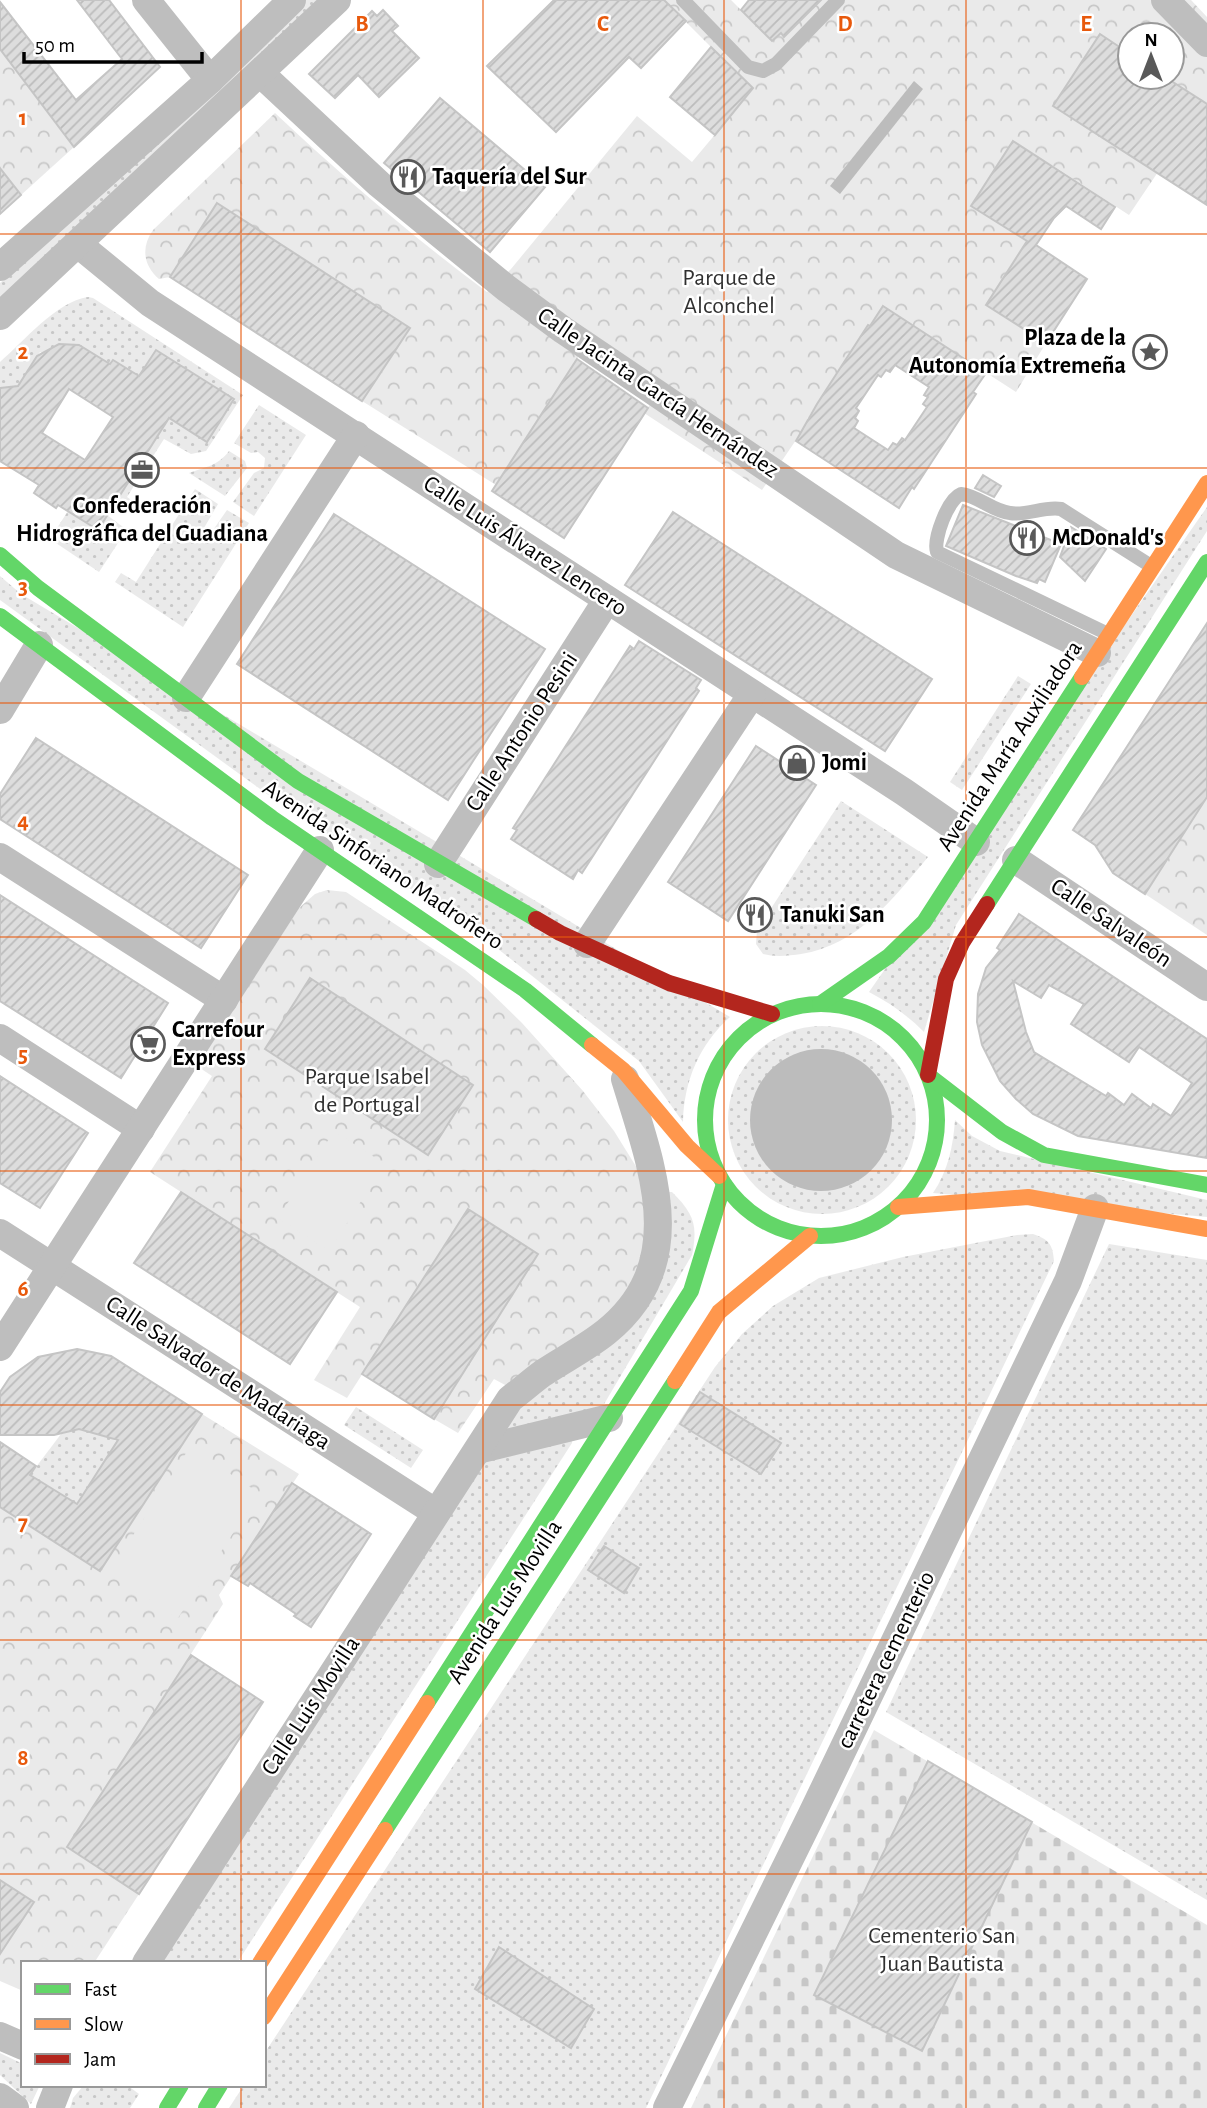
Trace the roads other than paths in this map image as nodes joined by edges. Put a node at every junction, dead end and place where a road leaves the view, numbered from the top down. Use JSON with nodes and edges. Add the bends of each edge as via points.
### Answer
{"nodes":[{"id":1,"x":146,"y":0,"type":"edge"},
{"id":2,"x":292,"y":0,"type":"edge"},
{"id":3,"x":337,"y":0,"type":"edge"},
{"id":4,"x":683,"y":0,"type":"edge"},
{"id":5,"x":838,"y":0,"type":"edge"},
{"id":6,"x":1165,"y":0,"type":"edge"},
{"id":7,"x":1207,"y":43,"type":"edge"},
{"id":8,"x":260,"y":74,"type":"junction"},
{"id":9,"x":210,"y":80,"type":"junction"},
{"id":10,"x":78,"y":244,"type":"junction"},
{"id":11,"x":0,"y":267,"type":"edge"},
{"id":12,"x":0,"y":316,"type":"edge"},
{"id":13,"x":356,"y":435,"type":"junction"},
{"id":14,"x":1207,"y":483,"type":"edge"},
{"id":15,"x":0,"y":555,"type":"edge"},
{"id":16,"x":1153,"y":567,"type":"junction"},
{"id":17,"x":1203,"y":577,"type":"edge"},
{"id":18,"x":607,"y":600,"type":"junction"},
{"id":19,"x":0,"y":616,"type":"edge"},
{"id":20,"x":1103,"y":644,"type":"junction"},
{"id":21,"x":38,"y":645,"type":"junction"},
{"id":22,"x":752,"y":694,"type":"junction"},
{"id":23,"x":186,"y":698,"type":"junction"},
{"id":24,"x":0,"y":710,"type":"edge"},
{"id":25,"x":976,"y":842,"type":"junction"},
{"id":26,"x":320,"y":850,"type":"junction"},
{"id":27,"x":0,"y":857,"type":"edge"},
{"id":28,"x":1016,"y":860,"type":"junction"},
{"id":29,"x":438,"y":864,"type":"junction"},
{"id":30,"x":587,"y":944,"type":"junction"},
{"id":31,"x":1207,"y":987,"type":"edge"},
{"id":32,"x":224,"y":1000,"type":"junction"},
{"id":33,"x":820,"y":1004,"type":"junction"},
{"id":34,"x":772,"y":1014,"type":"junction"},
{"id":35,"x":0,"y":1038,"type":"edge"},
{"id":36,"x":623,"y":1070,"type":"junction"},
{"id":37,"x":928,"y":1075,"type":"junction"},
{"id":38,"x":141,"y":1129,"type":"junction"},
{"id":39,"x":722,"y":1180,"type":"junction"},
{"id":40,"x":1207,"y":1185,"type":"edge"},
{"id":41,"x":898,"y":1207,"type":"junction"},
{"id":42,"x":1095,"y":1208,"type":"junction"},
{"id":43,"x":1207,"y":1229,"type":"edge"},
{"id":44,"x":0,"y":1233,"type":"edge"},
{"id":45,"x":810,"y":1236,"type":"junction"},
{"id":46,"x":52,"y":1266,"type":"junction"},
{"id":47,"x":0,"y":1347,"type":"edge"},
{"id":48,"x":609,"y":1418,"type":"junction"},
{"id":49,"x":478,"y":1450,"type":"junction"},
{"id":50,"x":435,"y":1512,"type":"junction"},
{"id":51,"x":147,"y":1961,"type":"edge"},
{"id":52,"x":261,"y":1961,"type":"edge"},
{"id":53,"x":266,"y":2014,"type":"edge"},
{"id":54,"x":0,"y":2036,"type":"edge"},
{"id":55,"x":21,"y":2045,"type":"edge"},
{"id":56,"x":58,"y":2087,"type":"edge"},
{"id":57,"x":219,"y":2087,"type":"edge"},
{"id":58,"x":0,"y":2097,"type":"edge"},
{"id":59,"x":15,"y":2108,"type":"edge"},
{"id":60,"x":50,"y":2108,"type":"edge"},
{"id":61,"x":206,"y":2108,"type":"edge"},
{"id":62,"x":667,"y":2108,"type":"edge"}],
"edges":[{"from":1,"to":9,"type":"street"},
{"from":2,"to":9,"type":"street"},
{"from":3,"to":8,"type":"street"},
{"from":4,"to":5,"type":"lane","via":[[748,67],[763,71],[776,64]]},
{"from":6,"to":7,"type":"street"},
{"from":8,"to":10,"type":"street"},
{"from":8,"to":20,"type":"street","name":"Calle Jacinta García Hernández","via":[[379,184],[563,330],[896,555]]},
{"from":9,"to":11,"type":"street"},
{"from":10,"to":12,"type":"street"},
{"from":10,"to":13,"type":"street","name":"Calle Luis Álvarez Lencero","via":[[150,303]]},
{"from":13,"to":18,"type":"street","name":"Calle Luis Álvarez Lencero"},
{"from":13,"to":23,"type":"street"},
{"from":14,"to":16,"type":"main road","name":"Avenida María Auxiliadora"},
{"from":15,"to":23,"type":"main road","name":"Avenida Sinforiano Madroñero"},
{"from":16,"to":20,"type":"main road","name":"Avenida María Auxiliadora"},
{"from":16,"to":20,"type":"lane","via":[[1061,509],[1015,514],[968,495],[953,500],[936,538],[937,552]]},
{"from":17,"to":28,"type":"main road"},
{"from":18,"to":22,"type":"street","name":"Calle Luis Álvarez Lencero"},
{"from":18,"to":29,"type":"street","name":"Calle Antonio Pesini"},
{"from":19,"to":21,"type":"main road","name":"Avenida Sinforiano Madroñero"},
{"from":20,"to":25,"type":"main road","name":"Avenida María Auxiliadora"},
{"from":21,"to":24,"type":"street"},
{"from":21,"to":26,"type":"main road","name":"Avenida Sinforiano Madroñero"},
{"from":22,"to":25,"type":"street","name":"Calle Luis Álvarez Lencero"},
{"from":22,"to":30,"type":"street"},
{"from":23,"to":29,"type":"main road","name":"Avenida Sinforiano Madroñero","via":[[298,781]]},
{"from":25,"to":33,"type":"main road","name":"Avenida María Auxiliadora","via":[[924,922],[889,956]]},
{"from":26,"to":32,"type":"street"},
{"from":26,"to":36,"type":"main road","name":"Avenida Sinforiano Madroñero","via":[[525,990]]},
{"from":27,"to":32,"type":"street"},
{"from":28,"to":31,"type":"street","name":"Calle Salvaleón"},
{"from":28,"to":37,"type":"main road","via":[[962,943],[946,979]]},
{"from":29,"to":30,"type":"main road","name":"Avenida Sinforiano Madroñero"},
{"from":30,"to":34,"type":"main road","name":"Avenida Sinforiano Madroñero","via":[[669,983]]},
{"from":32,"to":38,"type":"street"},
{"from":33,"to":34,"type":"main road"},
{"from":33,"to":37,"type":"main road","via":[[849,1007],[885,1023],[914,1049]]},
{"from":34,"to":39,"type":"main road","via":[[740,1037],[710,1085],[705,1132]]},
{"from":35,"to":38,"type":"street"},
{"from":36,"to":39,"type":"main road","name":"Avenida Sinforiano Madroñero"},
{"from":36,"to":49,"type":"street","name":"Calle Luis Movilla","via":[[657,1193],[658,1229],[650,1269],[639,1294],[609,1331],[510,1399]]},
{"from":37,"to":40,"type":"main road","via":[[1002,1132],[1044,1155]]},
{"from":37,"to":41,"type":"main road","via":[[936,1103],[936,1142],[922,1178]]},
{"from":38,"to":46,"type":"street"},
{"from":39,"to":45,"type":"main road","via":[[757,1217]]},
{"from":39,"to":48,"type":"main road","name":"Avenida Luis Movilla","via":[[691,1291]]},
{"from":41,"to":42,"type":"main road","via":[[1028,1197]]},
{"from":41,"to":45,"type":"main road","via":[[866,1227]]},
{"from":42,"to":43,"type":"main road"},
{"from":42,"to":62,"type":"street","name":"carretera cementerio","via":[[1062,1293]]},
{"from":44,"to":46,"type":"street","name":"Calle Salvador de Madariaga"},
{"from":45,"to":53,"type":"main road","name":"Avenida Luis Movilla","via":[[719,1312]]},
{"from":46,"to":47,"type":"street"},
{"from":46,"to":50,"type":"street","name":"Calle Salvador de Madariaga"},
{"from":48,"to":49,"type":"street"},
{"from":48,"to":52,"type":"main road","name":"Avenida Luis Movilla"},
{"from":49,"to":50,"type":"street","name":"Calle Luis Movilla"},
{"from":50,"to":51,"type":"street","name":"Calle Luis Movilla"},
{"from":54,"to":55,"type":"street"},
{"from":56,"to":60,"type":"street"},
{"from":57,"to":61,"type":"main road"},
{"from":58,"to":59,"type":"street"}]}
